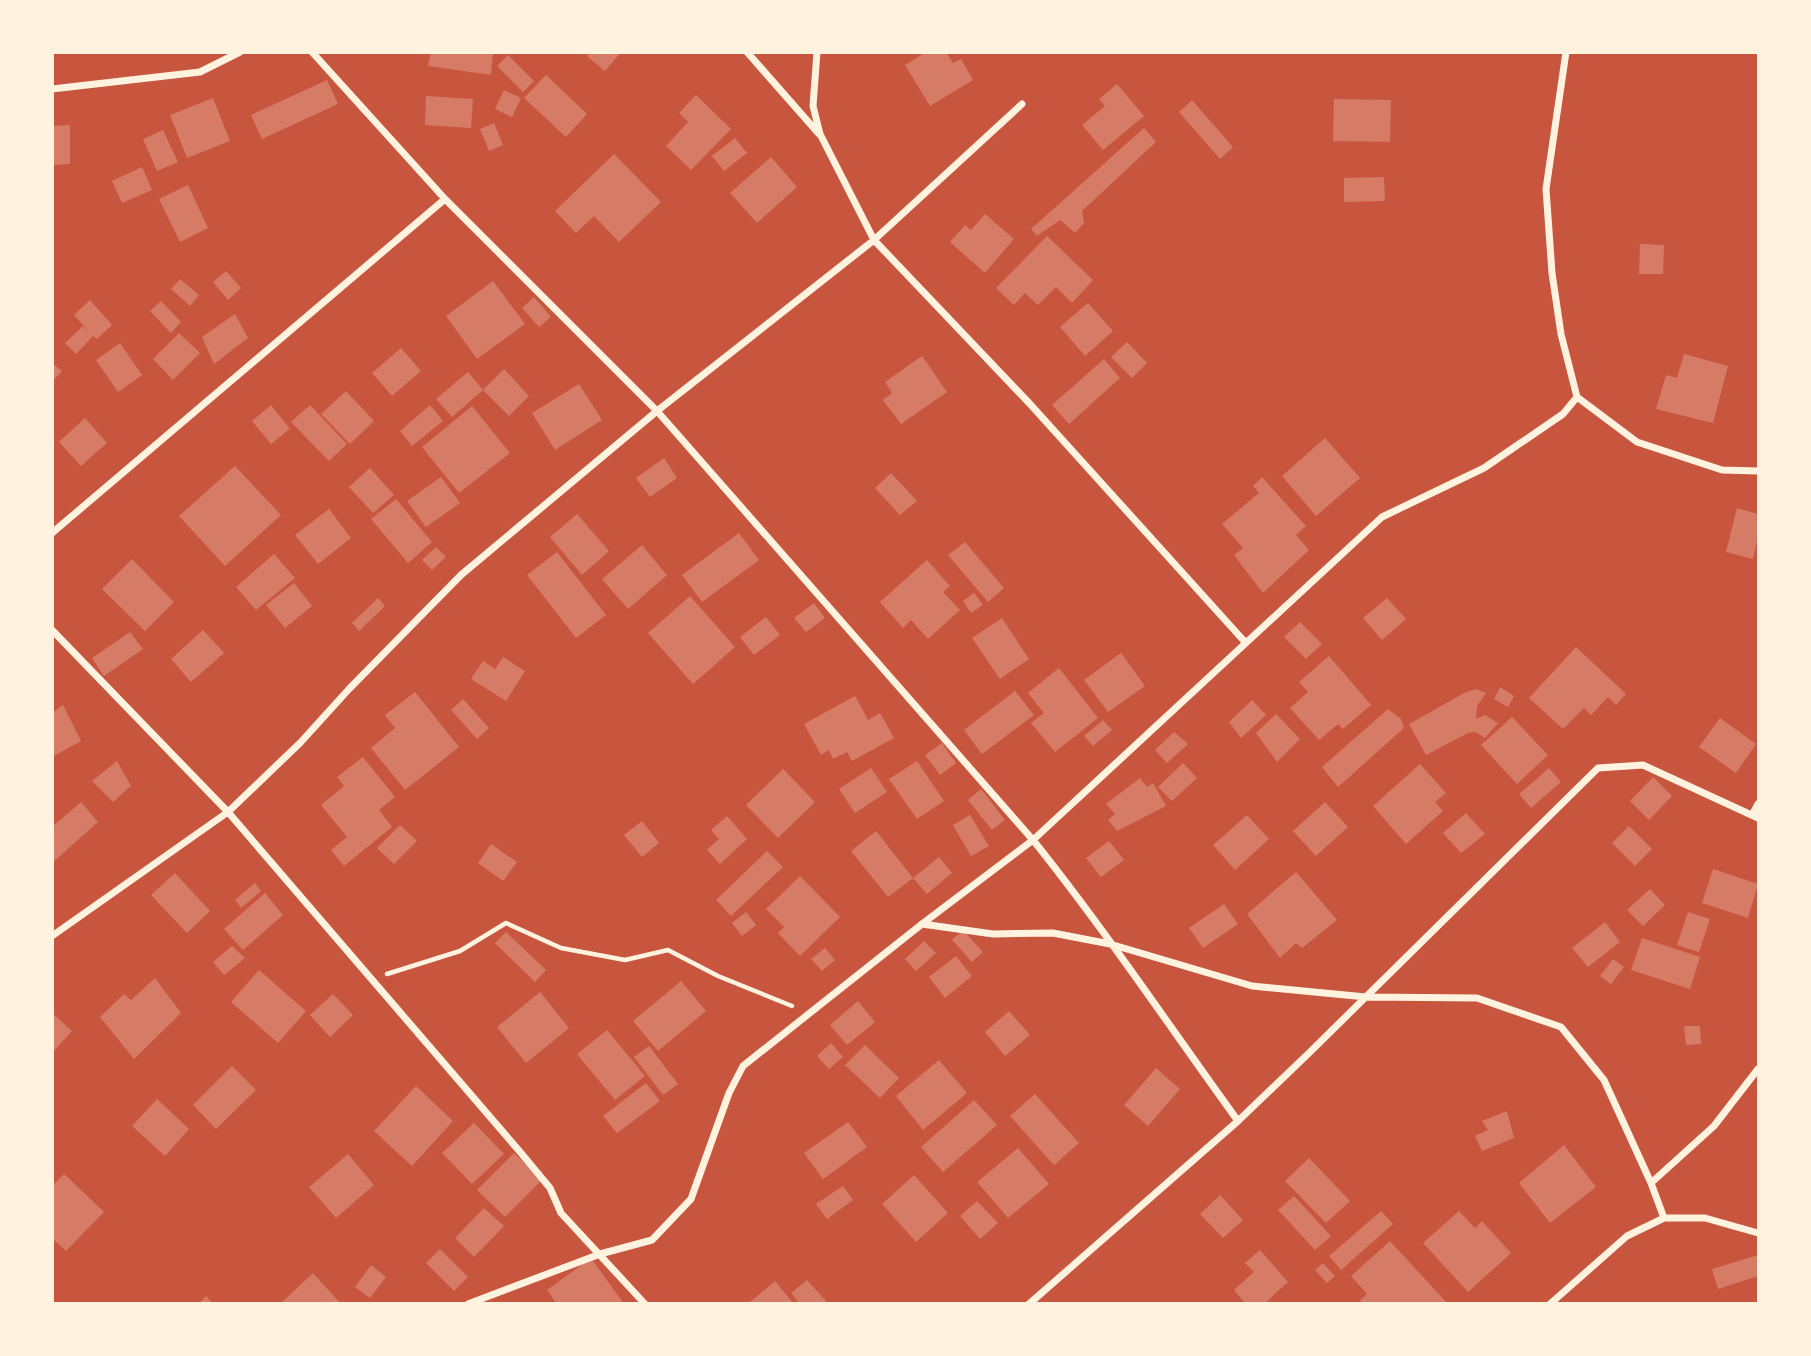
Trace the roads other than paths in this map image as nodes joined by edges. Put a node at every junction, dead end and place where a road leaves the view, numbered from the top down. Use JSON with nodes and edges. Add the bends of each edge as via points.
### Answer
{"nodes":[{"id":1,"x":240,"y":52,"type":"edge"},
{"id":2,"x":312,"y":52,"type":"edge"},
{"id":3,"x":747,"y":52,"type":"edge"},
{"id":4,"x":817,"y":52,"type":"edge"},
{"id":5,"x":1566,"y":52,"type":"edge"},
{"id":6,"x":52,"y":89,"type":"edge"},
{"id":7,"x":1022,"y":104,"type":"dead end"},
{"id":8,"x":820,"y":134,"type":"junction"},
{"id":9,"x":445,"y":199,"type":"junction"},
{"id":10,"x":874,"y":240,"type":"junction"},
{"id":11,"x":1577,"y":397,"type":"junction"},
{"id":12,"x":657,"y":411,"type":"junction"},
{"id":13,"x":1759,"y":471,"type":"edge"},
{"id":14,"x":52,"y":533,"type":"edge"},
{"id":15,"x":52,"y":630,"type":"edge"},
{"id":16,"x":1245,"y":642,"type":"junction"},
{"id":17,"x":1759,"y":804,"type":"edge"},
{"id":18,"x":228,"y":812,"type":"junction"},
{"id":19,"x":1755,"y":817,"type":"edge"},
{"id":20,"x":1033,"y":840,"type":"junction"},
{"id":21,"x":922,"y":923,"type":"junction"},
{"id":22,"x":52,"y":936,"type":"edge"},
{"id":23,"x":1110,"y":944,"type":"junction"},
{"id":24,"x":1366,"y":997,"type":"junction"},
{"id":25,"x":1759,"y":1069,"type":"edge"},
{"id":26,"x":1238,"y":1121,"type":"junction"},
{"id":27,"x":1651,"y":1183,"type":"junction"},
{"id":28,"x":1664,"y":1218,"type":"junction"},
{"id":29,"x":1759,"y":1233,"type":"edge"},
{"id":30,"x":600,"y":1255,"type":"junction"},
{"id":31,"x":468,"y":1304,"type":"edge"},
{"id":32,"x":645,"y":1304,"type":"edge"},
{"id":33,"x":1029,"y":1304,"type":"edge"},
{"id":34,"x":1550,"y":1304,"type":"edge"}],
"edges":[{"from":1,"to":6,"type":"street","via":[[200,72]]},
{"from":2,"to":9,"type":"street"},
{"from":3,"to":8,"type":"street"},
{"from":4,"to":8,"type":"street","via":[[813,106]]},
{"from":5,"to":11,"type":"street","via":[[1546,189],[1561,334]]},
{"from":7,"to":10,"type":"street"},
{"from":8,"to":10,"type":"street"},
{"from":9,"to":12,"type":"street"},
{"from":9,"to":14,"type":"street"},
{"from":10,"to":12,"type":"street"},
{"from":10,"to":16,"type":"street"},
{"from":11,"to":13,"type":"street","via":[[1637,442],[1722,470]]},
{"from":11,"to":16,"type":"street","via":[[1563,414],[1484,468],[1381,517]]},
{"from":12,"to":18,"type":"street","via":[[461,575]]},
{"from":12,"to":20,"type":"street"},
{"from":15,"to":18,"type":"street"},
{"from":16,"to":20,"type":"street"},
{"from":17,"to":19,"type":"street"},
{"from":18,"to":22,"type":"street"},
{"from":18,"to":30,"type":"street","via":[[550,1188],[561,1213]]},
{"from":19,"to":24,"type":"street","via":[[1643,765],[1598,768]]},
{"from":20,"to":21,"type":"street"},
{"from":20,"to":23,"type":"street","via":[[1085,904]]},
{"from":21,"to":23,"type":"street","via":[[993,934],[1053,933]]},
{"from":21,"to":30,"type":"street","via":[[743,1066],[691,1199],[652,1240]]},
{"from":23,"to":24,"type":"street","via":[[1252,986]]},
{"from":23,"to":26,"type":"street"},
{"from":24,"to":26,"type":"street"},
{"from":24,"to":27,"type":"street","via":[[1477,998],[1561,1027],[1604,1080]]},
{"from":25,"to":27,"type":"street","via":[[1714,1126]]},
{"from":26,"to":33,"type":"street"},
{"from":27,"to":28,"type":"street"},
{"from":28,"to":29,"type":"street","via":[[1705,1218]]},
{"from":28,"to":34,"type":"street","via":[[1627,1236]]},
{"from":30,"to":31,"type":"street"},
{"from":30,"to":32,"type":"street"}]}
